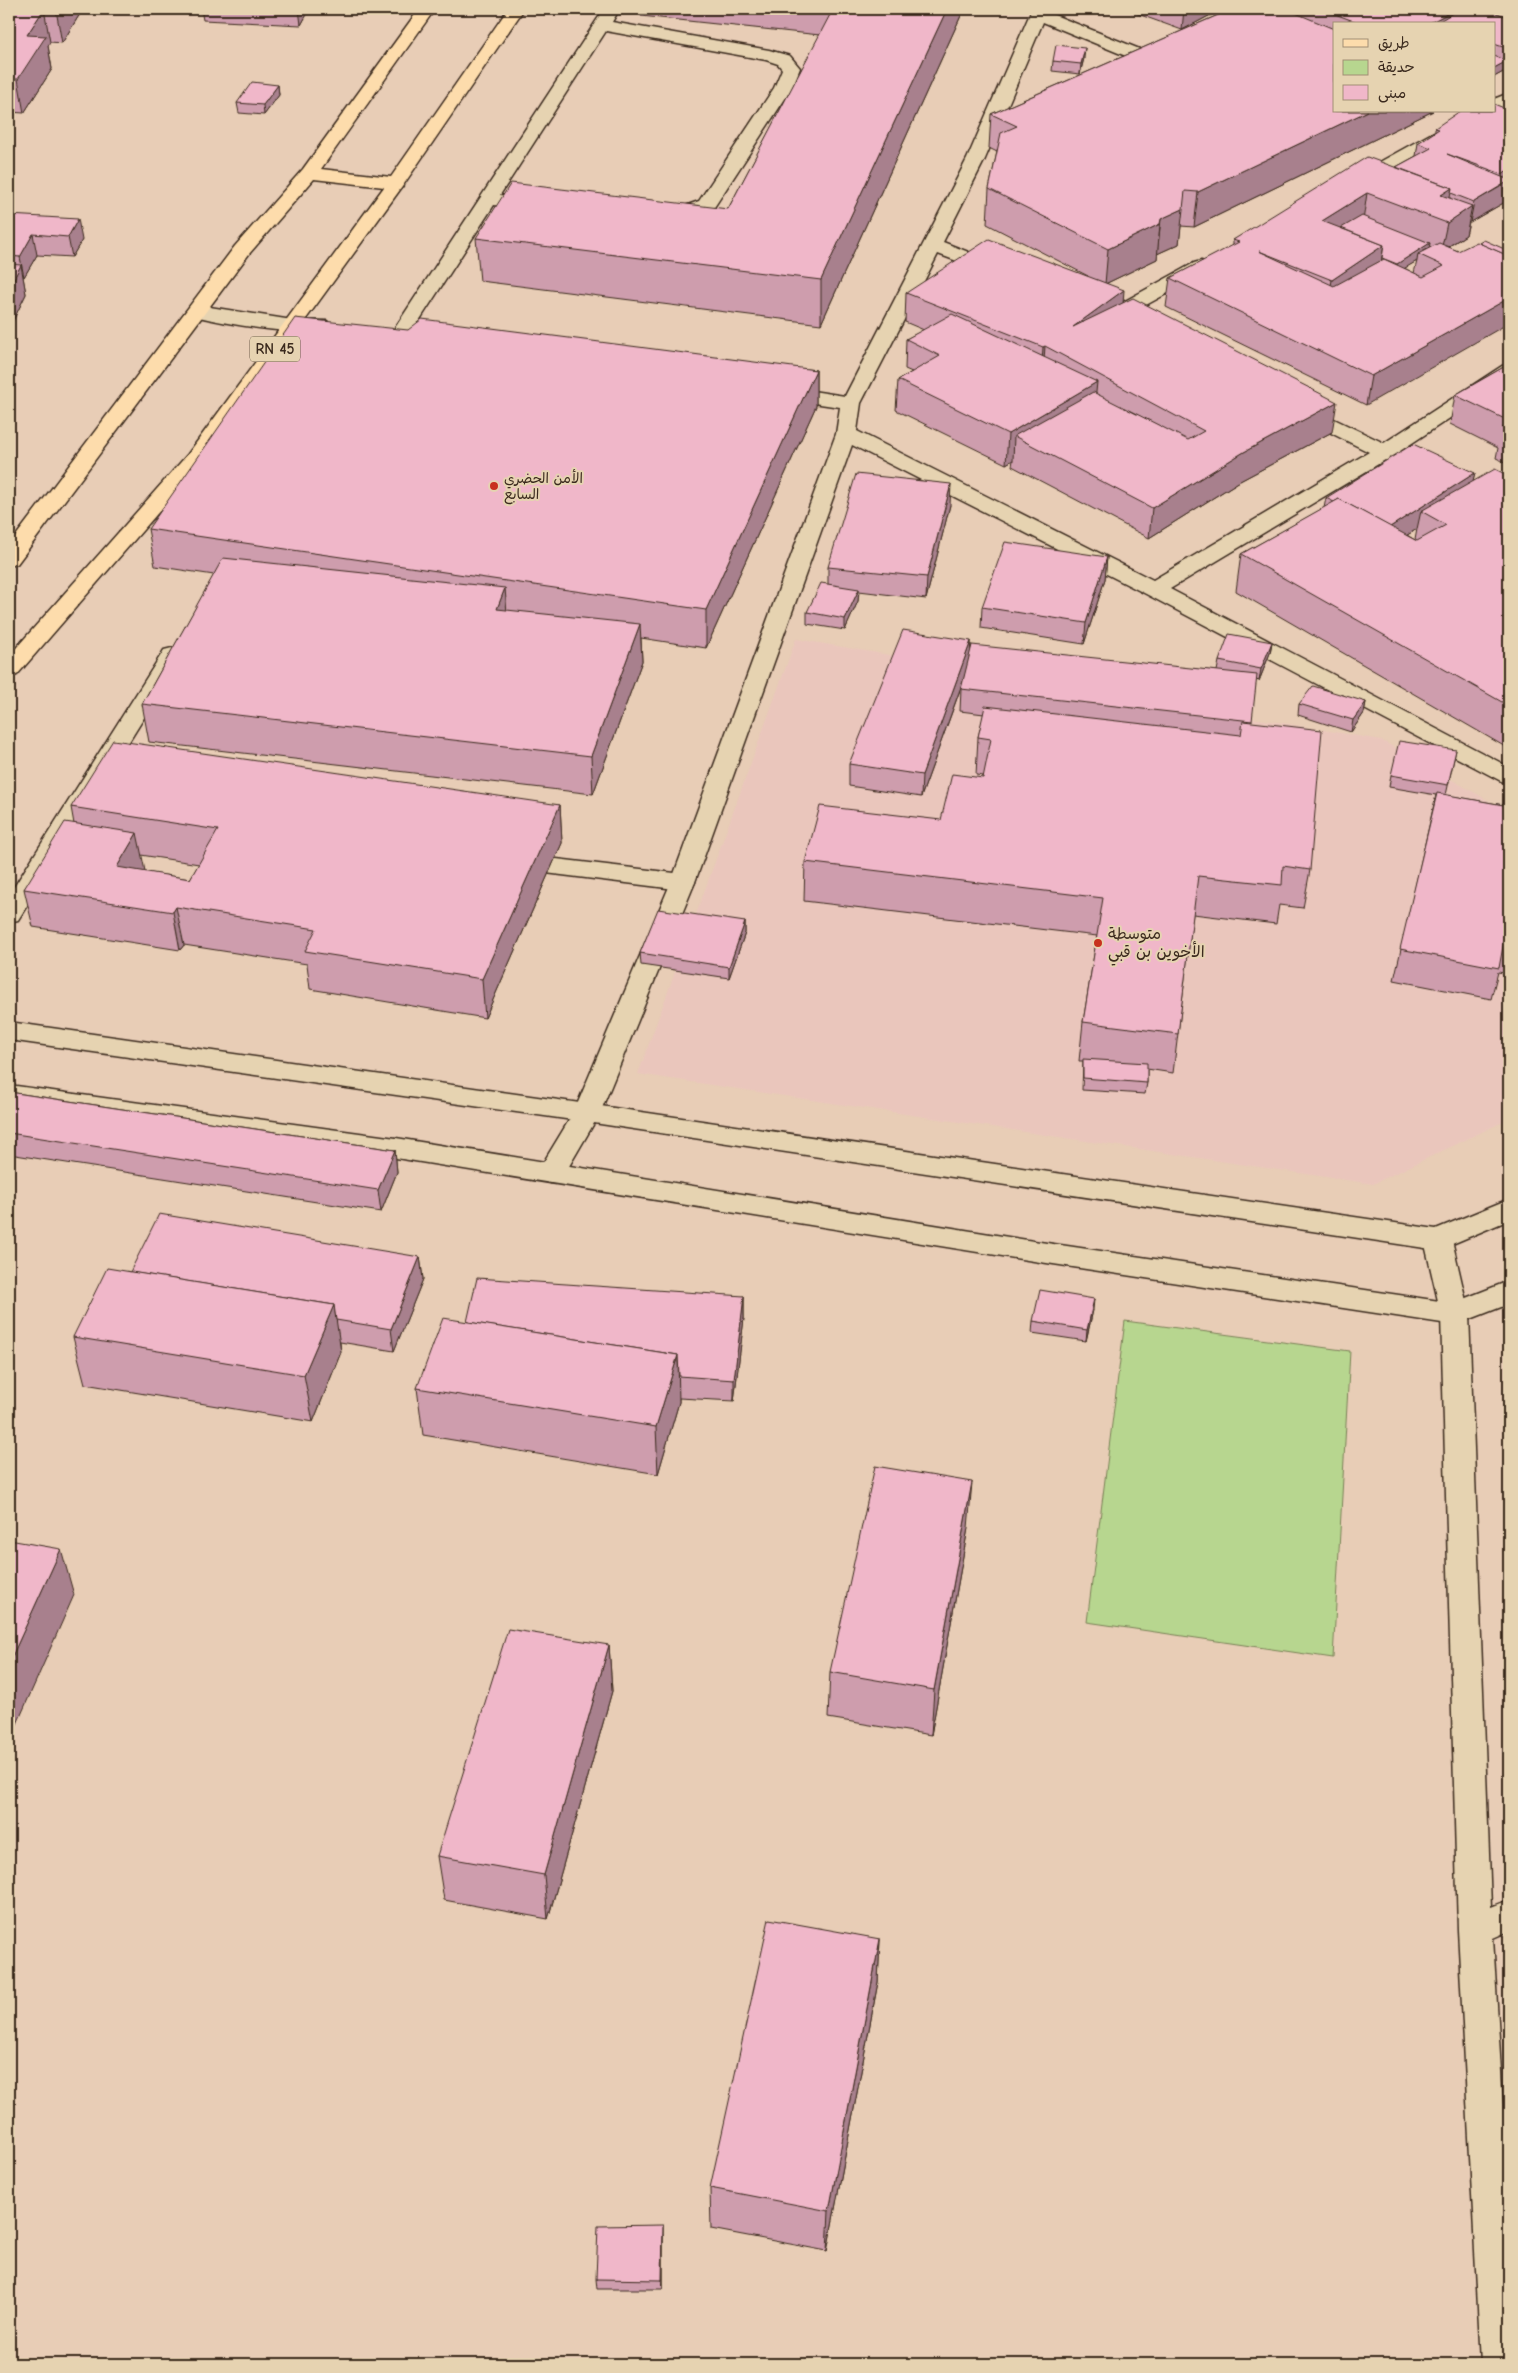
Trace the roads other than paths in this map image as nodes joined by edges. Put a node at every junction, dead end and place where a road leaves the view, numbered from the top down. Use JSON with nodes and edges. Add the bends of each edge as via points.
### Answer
{"nodes":[{"id":1,"x":427,"y":9,"type":"edge"},
{"id":2,"x":516,"y":9,"type":"edge"},
{"id":3,"x":612,"y":9,"type":"edge"},
{"id":4,"x":1039,"y":11,"type":"edge"},
{"id":5,"x":602,"y":24,"type":"junction"},
{"id":6,"x":1184,"y":57,"type":"edge"},
{"id":7,"x":1168,"y":66,"type":"junction"},
{"id":8,"x":1150,"y":74,"type":"edge"},
{"id":9,"x":1509,"y":98,"type":"edge"},
{"id":10,"x":1496,"y":105,"type":"edge"},
{"id":11,"x":1454,"y":112,"type":"edge"},
{"id":12,"x":1477,"y":116,"type":"edge"},
{"id":13,"x":1002,"y":146,"type":"edge"},
{"id":14,"x":976,"y":159,"type":"junction"},
{"id":15,"x":309,"y":173,"type":"junction"},
{"id":16,"x":396,"y":183,"type":"junction"},
{"id":17,"x":1338,"y":192,"type":"edge"},
{"id":18,"x":489,"y":199,"type":"junction"},
{"id":19,"x":557,"y":207,"type":"edge"},
{"id":20,"x":654,"y":220,"type":"edge"},
{"id":21,"x":933,"y":245,"type":"junction"},
{"id":22,"x":1216,"y":259,"type":"edge"},
{"id":23,"x":1014,"y":277,"type":"edge"},
{"id":24,"x":197,"y":311,"type":"junction"},
{"id":25,"x":1130,"y":325,"type":"edge"},
{"id":26,"x":292,"y":326,"type":"junction"},
{"id":27,"x":338,"y":327,"type":"edge"},
{"id":28,"x":402,"y":335,"type":"edge"},
{"id":29,"x":1509,"y":370,"type":"edge"},
{"id":30,"x":763,"y":390,"type":"edge"},
{"id":31,"x":850,"y":403,"type":"junction"},
{"id":32,"x":1288,"y":404,"type":"edge"},
{"id":33,"x":846,"y":434,"type":"junction"},
{"id":34,"x":1384,"y":452,"type":"junction"},
{"id":35,"x":1447,"y":482,"type":"edge"},
{"id":36,"x":9,"y":559,"type":"edge"},
{"id":37,"x":1154,"y":589,"type":"junction"},
{"id":38,"x":183,"y":638,"type":"edge"},
{"id":39,"x":9,"y":670,"type":"edge"},
{"id":40,"x":1509,"y":776,"type":"edge"},
{"id":41,"x":488,"y":858,"type":"edge"},
{"id":42,"x":683,"y":882,"type":"junction"},
{"id":43,"x":9,"y":914,"type":"edge"},
{"id":44,"x":9,"y":1031,"type":"edge"},
{"id":45,"x":9,"y":1094,"type":"edge"},
{"id":46,"x":587,"y":1113,"type":"junction"},
{"id":47,"x":551,"y":1172,"type":"junction"},
{"id":48,"x":1509,"y":1209,"type":"edge"},
{"id":49,"x":1438,"y":1240,"type":"junction"},
{"id":50,"x":1509,"y":1292,"type":"edge"},
{"id":51,"x":1455,"y":1314,"type":"junction"},
{"id":52,"x":1509,"y":1915,"type":"edge"},
{"id":53,"x":1475,"y":1930,"type":"junction"},
{"id":54,"x":1500,"y":2364,"type":"edge"}],
"edges":[{"from":1,"to":15,"type":"main road"},
{"from":2,"to":16,"type":"main road","number":"RN 45"},
{"from":3,"to":5,"type":"street"},
{"from":4,"to":7,"type":"street"},
{"from":4,"to":14,"type":"street"},
{"from":5,"to":18,"type":"street"},
{"from":5,"to":20,"type":"street","via":[[768,55],[784,60],[791,68],[783,88],[706,206]]},
{"from":6,"to":7,"type":"street"},
{"from":7,"to":8,"type":"street"},
{"from":9,"to":10,"type":"street"},
{"from":11,"to":12,"type":"street"},
{"from":12,"to":17,"type":"street"},
{"from":13,"to":14,"type":"street"},
{"from":14,"to":21,"type":"street"},
{"from":15,"to":16,"type":"main road"},
{"from":15,"to":24,"type":"main road","via":[[242,250]]},
{"from":16,"to":26,"type":"main road","number":"RN 45"},
{"from":18,"to":19,"type":"street"},
{"from":18,"to":28,"type":"street"},
{"from":21,"to":23,"type":"street"},
{"from":21,"to":31,"type":"street","via":[[862,387]]},
{"from":22,"to":25,"type":"street","via":[[1103,312]]},
{"from":24,"to":26,"type":"street"},
{"from":24,"to":36,"type":"main road"},
{"from":26,"to":27,"type":"street"},
{"from":26,"to":39,"type":"main road","number":"RN 45","via":[[195,458]]},
{"from":29,"to":34,"type":"street"},
{"from":30,"to":31,"type":"street"},
{"from":31,"to":33,"type":"street"},
{"from":32,"to":34,"type":"street"},
{"from":33,"to":37,"type":"street"},
{"from":33,"to":42,"type":"street"},
{"from":34,"to":35,"type":"street"},
{"from":34,"to":37,"type":"street"},
{"from":37,"to":40,"type":"street"},
{"from":38,"to":43,"type":"street"},
{"from":41,"to":42,"type":"street"},
{"from":42,"to":46,"type":"street"},
{"from":44,"to":46,"type":"street"},
{"from":45,"to":47,"type":"street"},
{"from":46,"to":47,"type":"street"},
{"from":46,"to":49,"type":"street"},
{"from":47,"to":51,"type":"street"},
{"from":48,"to":49,"type":"street"},
{"from":49,"to":51,"type":"street"},
{"from":50,"to":51,"type":"street"},
{"from":51,"to":53,"type":"street"},
{"from":52,"to":53,"type":"street"},
{"from":53,"to":54,"type":"street"}]}
